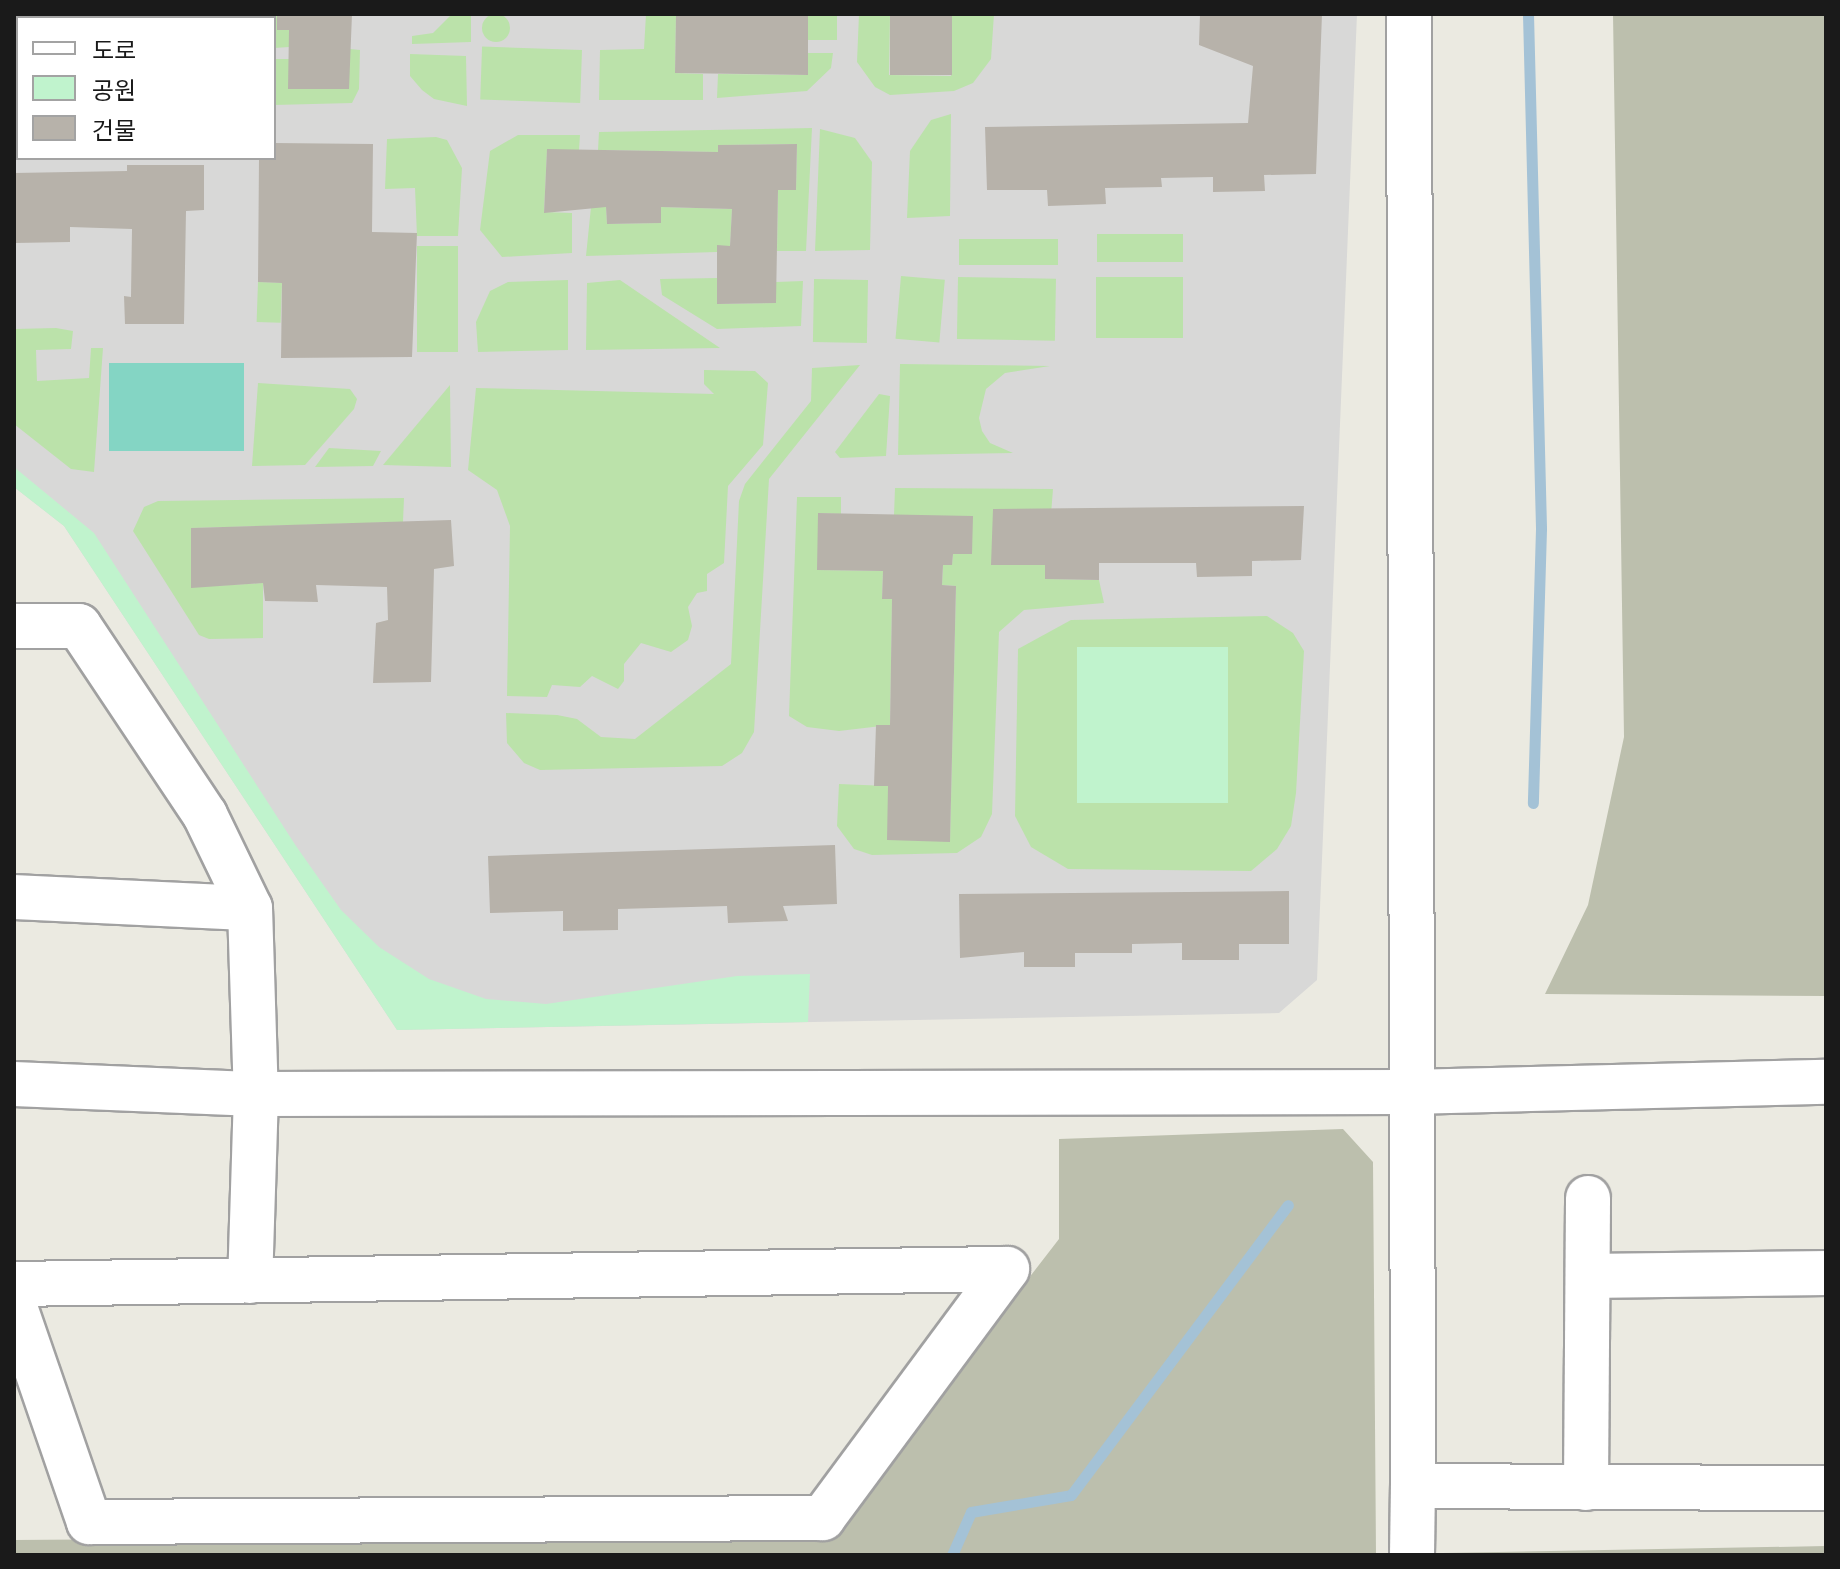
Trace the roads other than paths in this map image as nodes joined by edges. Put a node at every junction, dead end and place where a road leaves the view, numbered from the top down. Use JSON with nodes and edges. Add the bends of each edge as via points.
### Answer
{"nodes":[{"id":1,"x":1409,"y":14,"type":"edge"},
{"id":2,"x":14,"y":626,"type":"edge"},
{"id":3,"x":14,"y":897,"type":"edge"},
{"id":4,"x":250,"y":908,"type":"junction"},
{"id":5,"x":1826,"y":1082,"type":"edge"},
{"id":6,"x":14,"y":1084,"type":"edge"},
{"id":7,"x":1408,"y":1092,"type":"junction"},
{"id":8,"x":256,"y":1094,"type":"junction"},
{"id":9,"x":1588,"y":1198,"type":"dead end"},
{"id":10,"x":1826,"y":1273,"type":"edge"},
{"id":11,"x":1588,"y":1276,"type":"junction"},
{"id":12,"x":250,"y":1281,"type":"junction"},
{"id":13,"x":14,"y":1284,"type":"edge"},
{"id":14,"x":14,"y":1304,"type":"edge"},
{"id":15,"x":1413,"y":1486,"type":"junction"},
{"id":16,"x":1586,"y":1488,"type":"junction"},
{"id":17,"x":1826,"y":1488,"type":"edge"},
{"id":18,"x":1412,"y":1555,"type":"edge"}],
"edges":[{"from":1,"to":7,"type":"street"},
{"from":2,"to":4,"type":"street","via":[[79,626],[205,815]]},
{"from":3,"to":4,"type":"street"},
{"from":4,"to":8,"type":"street"},
{"from":5,"to":7,"type":"street"},
{"from":6,"to":8,"type":"street"},
{"from":7,"to":8,"type":"street"},
{"from":7,"to":15,"type":"street"},
{"from":8,"to":12,"type":"street"},
{"from":9,"to":11,"type":"street"},
{"from":10,"to":11,"type":"street"},
{"from":11,"to":16,"type":"street"},
{"from":12,"to":13,"type":"street"},
{"from":12,"to":14,"type":"street","via":[[1007,1269],[823,1518],[89,1522]]},
{"from":15,"to":16,"type":"street"},
{"from":15,"to":18,"type":"street"},
{"from":16,"to":17,"type":"street"}]}
